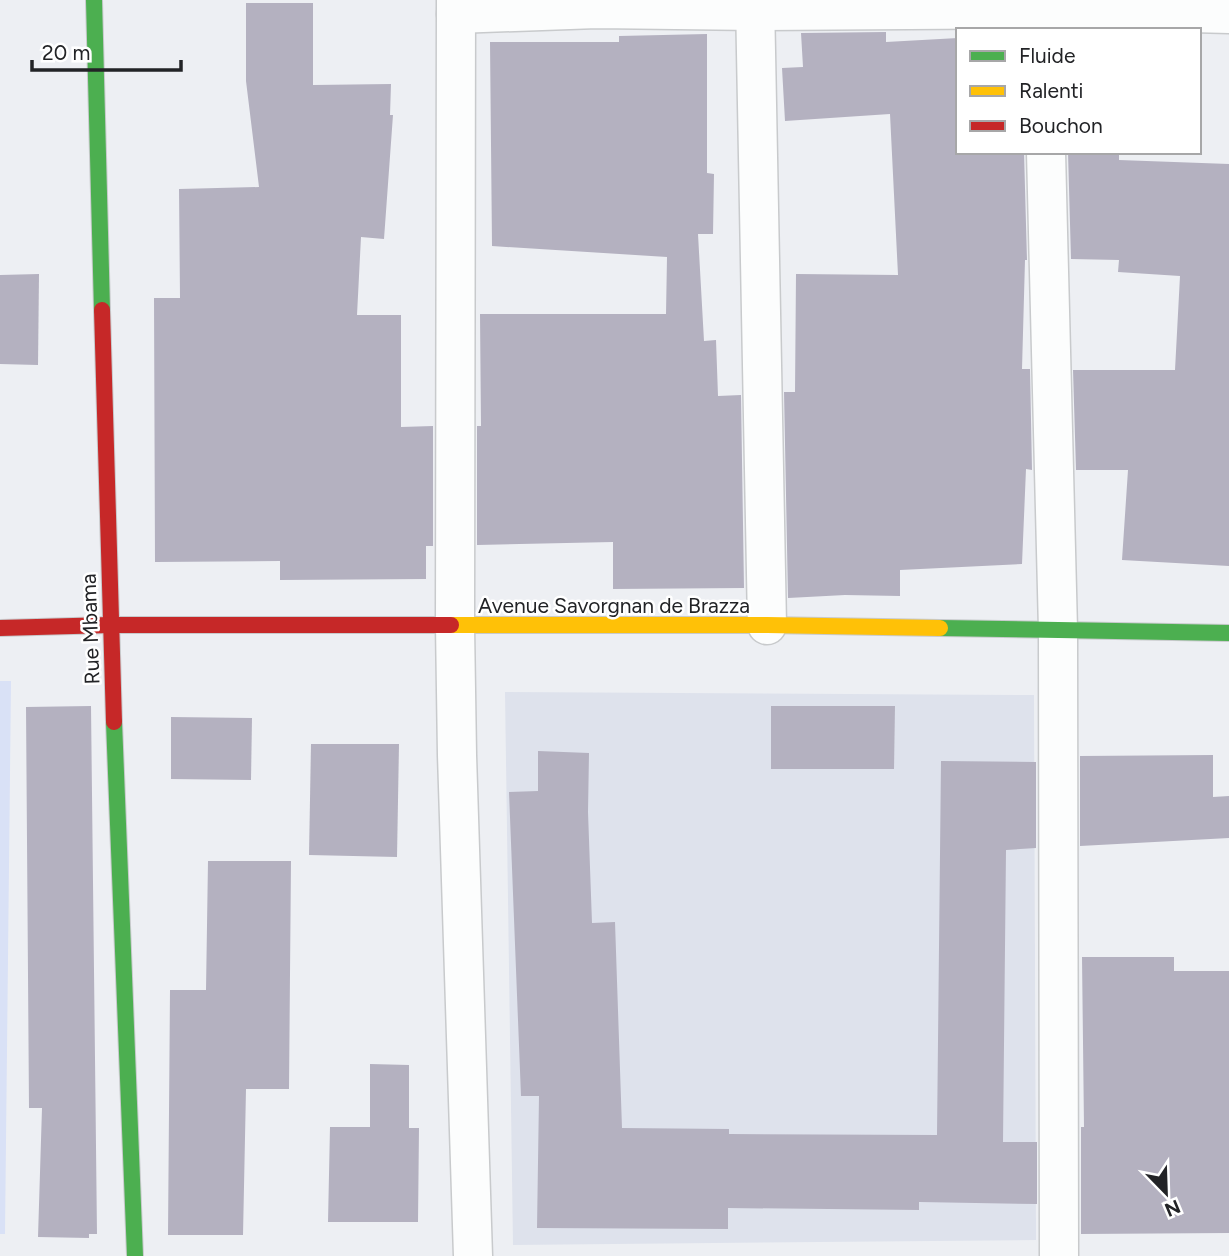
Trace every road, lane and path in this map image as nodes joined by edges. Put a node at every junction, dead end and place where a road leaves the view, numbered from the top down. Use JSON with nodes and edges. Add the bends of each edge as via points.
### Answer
{"nodes":[{"id":1,"x":94,"y":0,"type":"edge"},
{"id":2,"x":755,"y":6,"type":"edge"},
{"id":3,"x":456,"y":7,"type":"edge"},
{"id":4,"x":1042,"y":13,"type":"edge"},
{"id":5,"x":1229,"y":14,"type":"edge"},
{"id":6,"x":1046,"y":154,"type":"edge"},
{"id":7,"x":110,"y":625,"type":"junction"},
{"id":8,"x":767,"y":625,"type":"junction"},
{"id":9,"x":455,"y":626,"type":"junction"},
{"id":10,"x":0,"y":628,"type":"edge"},
{"id":11,"x":1058,"y":630,"type":"junction"},
{"id":12,"x":1229,"y":633,"type":"edge"},
{"id":13,"x":135,"y":1256,"type":"edge"},
{"id":14,"x":473,"y":1256,"type":"edge"},
{"id":15,"x":1059,"y":1256,"type":"edge"}],
"edges":[{"from":1,"to":7,"type":"street","name":"Rue Mbama"},
{"from":2,"to":3,"type":"street"},
{"from":2,"to":4,"type":"street"},
{"from":2,"to":8,"type":"street"},
{"from":3,"to":9,"type":"street"},
{"from":4,"to":5,"type":"street"},
{"from":6,"to":11,"type":"street"},
{"from":7,"to":9,"type":"street","name":"Avenue Savorgnan de Brazza"},
{"from":7,"to":10,"type":"street","name":"Avenue Savorgnan de Brazza"},
{"from":7,"to":13,"type":"street","name":"Rue Mbama"},
{"from":8,"to":9,"type":"street","name":"Avenue Savorgnan de Brazza"},
{"from":8,"to":11,"type":"street","name":"Avenue Savorgnan de Brazza"},
{"from":9,"to":14,"type":"street"},
{"from":11,"to":12,"type":"street","name":"Avenue Savorgnan de Brazza"},
{"from":11,"to":15,"type":"street"}]}
